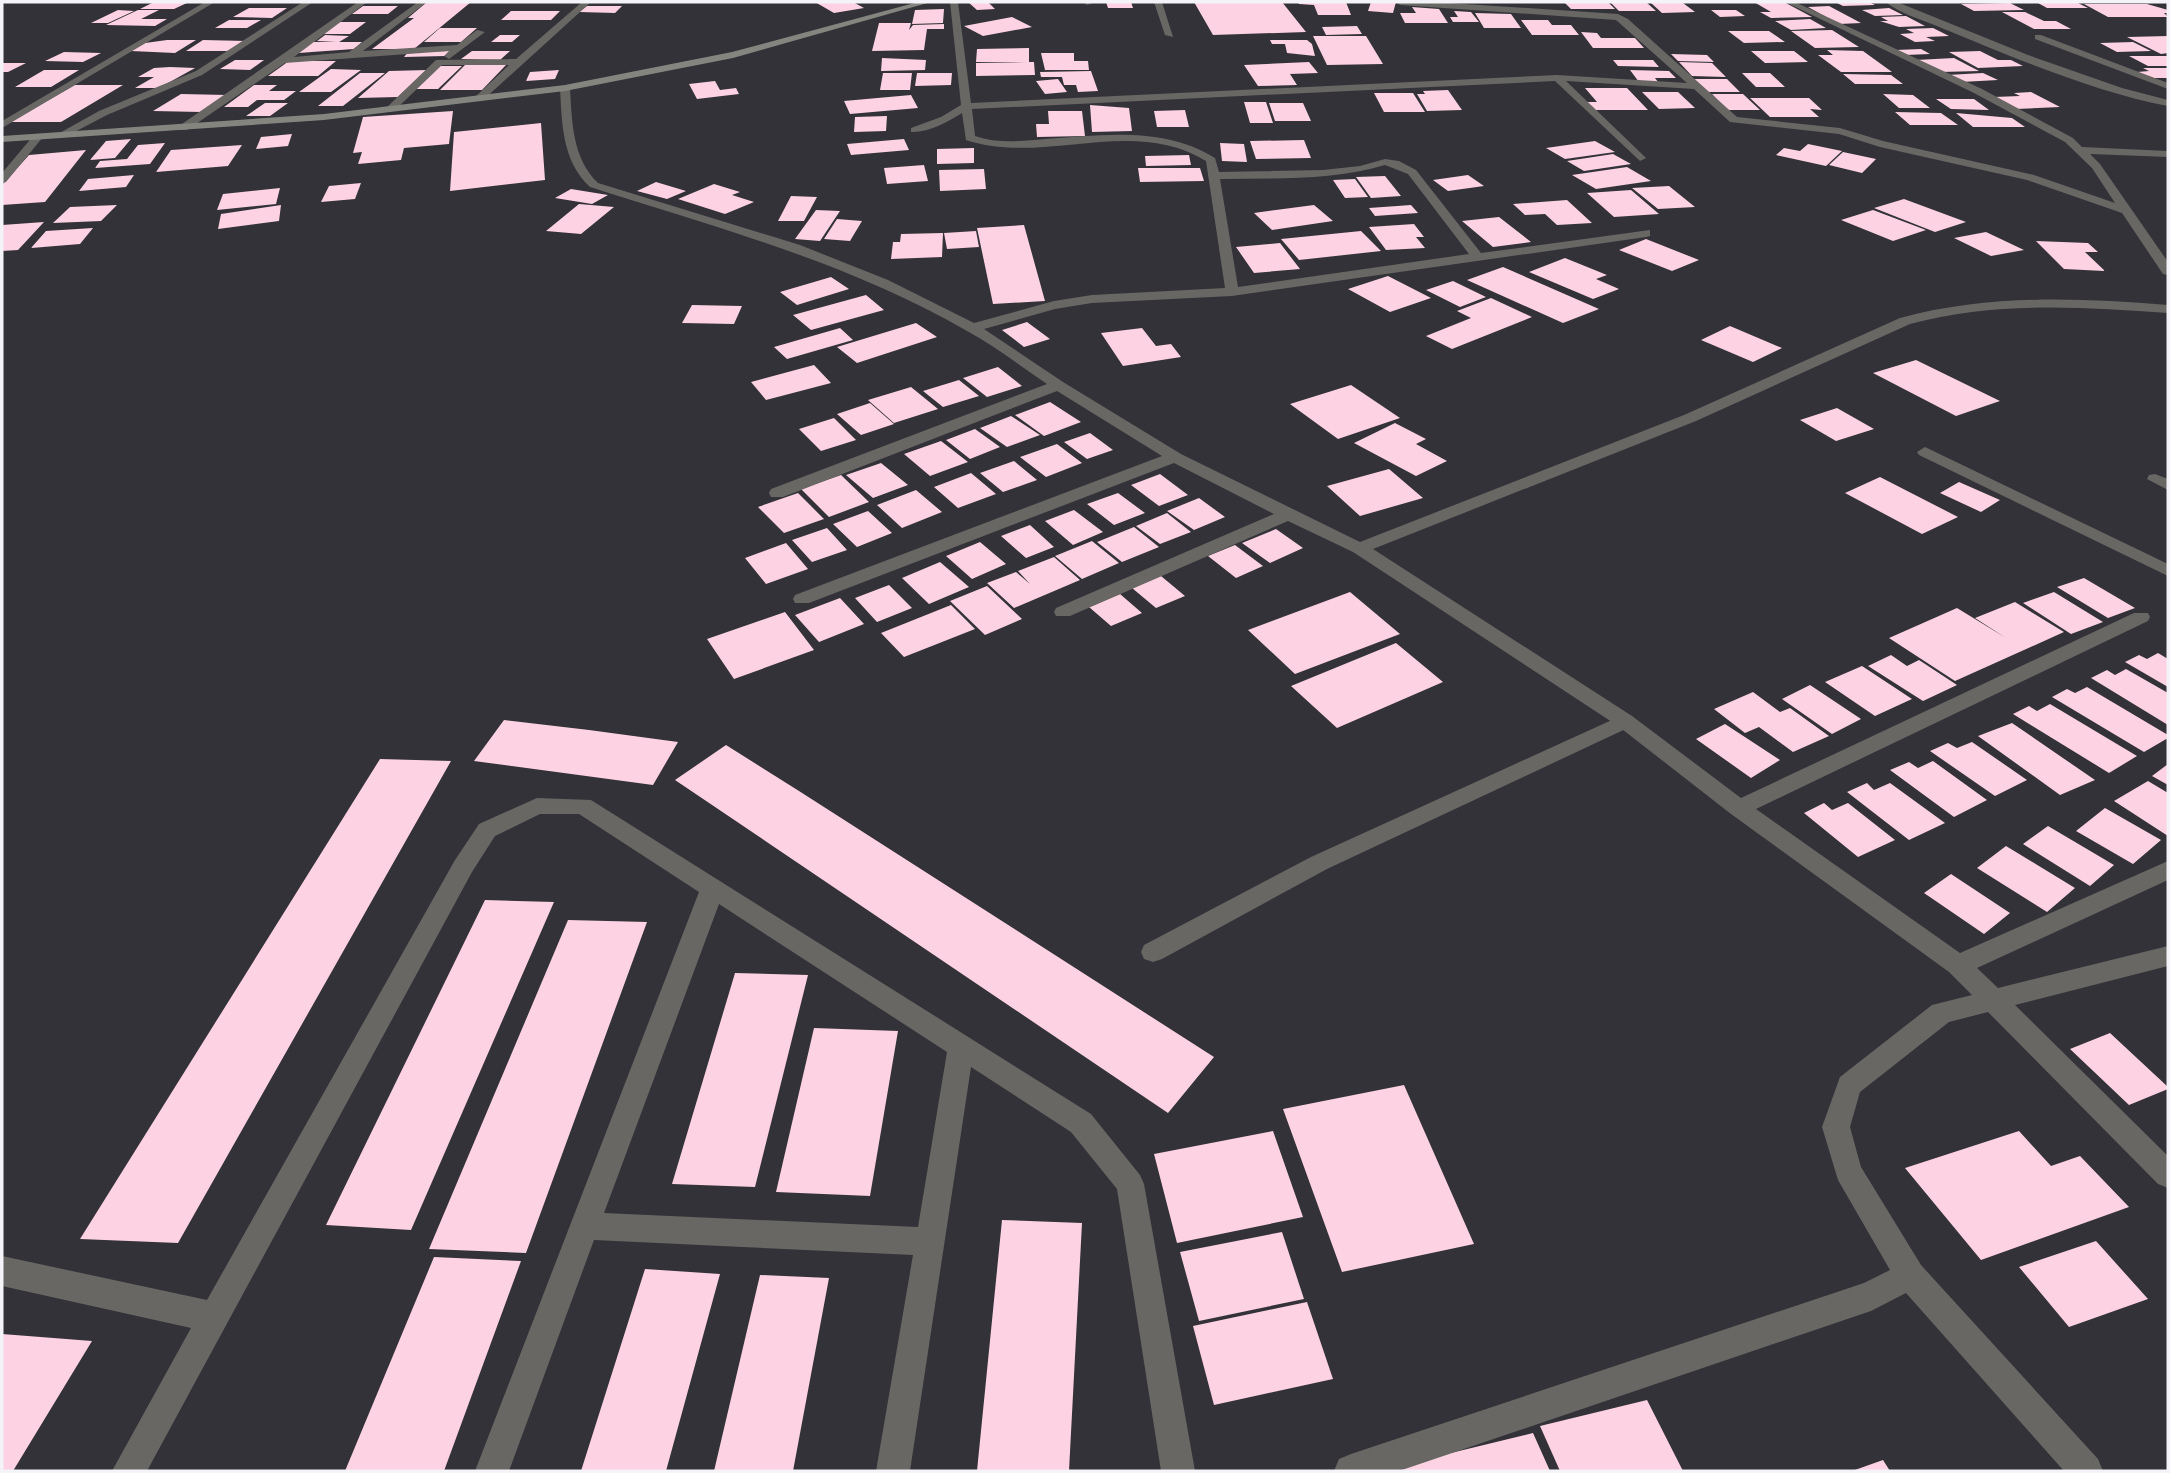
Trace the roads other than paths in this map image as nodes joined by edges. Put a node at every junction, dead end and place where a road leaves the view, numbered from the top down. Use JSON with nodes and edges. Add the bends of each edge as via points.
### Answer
{"nodes":[{"id":1,"x":211,"y":2,"type":"edge"},
{"id":2,"x":309,"y":2,"type":"edge"},
{"id":3,"x":363,"y":2,"type":"edge"},
{"id":4,"x":424,"y":2,"type":"edge"},
{"id":5,"x":587,"y":2,"type":"edge"},
{"id":6,"x":927,"y":2,"type":"edge"},
{"id":7,"x":954,"y":2,"type":"edge"},
{"id":8,"x":1158,"y":2,"type":"edge"},
{"id":9,"x":1400,"y":2,"type":"edge"},
{"id":10,"x":1563,"y":2,"type":"edge"},
{"id":11,"x":1789,"y":2,"type":"edge"},
{"id":12,"x":1891,"y":2,"type":"edge"},
{"id":13,"x":1572,"y":13,"type":"junction"},
{"id":14,"x":480,"y":32,"type":"dead end"},
{"id":15,"x":1170,"y":36,"type":"dead end"},
{"id":16,"x":2038,"y":37,"type":"dead end"},
{"id":17,"x":461,"y":48,"type":"junction"},
{"id":18,"x":352,"y":54,"type":"junction"},
{"id":19,"x":230,"y":55,"type":"junction"},
{"id":20,"x":242,"y":55,"type":"dead end"},
{"id":21,"x":266,"y":55,"type":"dead end"},
{"id":22,"x":286,"y":57,"type":"junction"},
{"id":23,"x":439,"y":62,"type":"junction"},
{"id":24,"x":518,"y":62,"type":"junction"},
{"id":25,"x":1557,"y":78,"type":"junction"},
{"id":26,"x":1696,"y":86,"type":"junction"},
{"id":27,"x":2168,"y":86,"type":"edge"},
{"id":28,"x":565,"y":88,"type":"junction"},
{"id":29,"x":478,"y":99,"type":"junction"},
{"id":30,"x":2168,"y":103,"type":"edge"},
{"id":31,"x":967,"y":106,"type":"junction"},
{"id":32,"x":390,"y":109,"type":"junction"},
{"id":33,"x":2,"y":125,"type":"edge"},
{"id":34,"x":183,"y":128,"type":"junction"},
{"id":35,"x":915,"y":130,"type":"dead end"},
{"id":36,"x":61,"y":135,"type":"junction"},
{"id":37,"x":38,"y":137,"type":"junction"},
{"id":38,"x":2,"y":139,"type":"edge"},
{"id":39,"x":2081,"y":150,"type":"junction"},
{"id":40,"x":2168,"y":154,"type":"edge"},
{"id":41,"x":1640,"y":158,"type":"dead end"},
{"id":42,"x":1214,"y":176,"type":"junction"},
{"id":43,"x":2,"y":180,"type":"edge"},
{"id":44,"x":2127,"y":211,"type":"junction"},
{"id":45,"x":1646,"y":233,"type":"dead end"},
{"id":46,"x":1478,"y":257,"type":"junction"},
{"id":47,"x":2168,"y":271,"type":"edge"},
{"id":48,"x":1231,"y":292,"type":"junction"},
{"id":49,"x":2168,"y":309,"type":"edge"},
{"id":50,"x":972,"y":328,"type":"junction"},
{"id":51,"x":1058,"y":385,"type":"junction"},
{"id":52,"x":1925,"y":452,"type":"dead end"},
{"id":53,"x":1175,"y":457,"type":"junction"},
{"id":54,"x":777,"y":492,"type":"dead end"},
{"id":55,"x":1286,"y":514,"type":"junction"},
{"id":56,"x":1359,"y":548,"type":"junction"},
{"id":57,"x":2168,"y":571,"type":"edge"},
{"id":58,"x":802,"y":599,"type":"dead end"},
{"id":59,"x":1063,"y":612,"type":"dead end"},
{"id":60,"x":2141,"y":617,"type":"dead end"},
{"id":61,"x":1625,"y":721,"type":"junction"},
{"id":62,"x":1739,"y":808,"type":"junction"},
{"id":63,"x":2168,"y":870,"type":"edge"},
{"id":64,"x":712,"y":890,"type":"junction"},
{"id":65,"x":1153,"y":951,"type":"dead end"},
{"id":66,"x":2168,"y":956,"type":"edge"},
{"id":67,"x":1958,"y":965,"type":"junction"},
{"id":68,"x":1993,"y":998,"type":"junction"},
{"id":69,"x":961,"y":1048,"type":"junction"},
{"id":70,"x":2168,"y":1175,"type":"edge"},
{"id":71,"x":585,"y":1226,"type":"junction"},
{"id":72,"x":930,"y":1242,"type":"junction"},
{"id":73,"x":2,"y":1271,"type":"edge"},
{"id":74,"x":1910,"y":1275,"type":"junction"},
{"id":75,"x":212,"y":1317,"type":"junction"},
{"id":76,"x":129,"y":1471,"type":"edge"},
{"id":77,"x":492,"y":1471,"type":"edge"},
{"id":78,"x":893,"y":1471,"type":"edge"},
{"id":79,"x":1178,"y":1471,"type":"edge"},
{"id":80,"x":1351,"y":1471,"type":"edge"},
{"id":81,"x":2086,"y":1471,"type":"edge"}],
"edges":[{"from":1,"to":33,"type":"street"},
{"from":2,"to":19,"type":"street"},
{"from":3,"to":22,"type":"street"},
{"from":4,"to":18,"type":"street"},
{"from":5,"to":24,"type":"street"},
{"from":6,"to":28,"type":"street","via":[[733,55]]},
{"from":7,"to":31,"type":"street"},
{"from":8,"to":15,"type":"street"},
{"from":9,"to":13,"type":"street"},
{"from":10,"to":13,"type":"street"},
{"from":11,"to":39,"type":"street","via":[[1978,91]]},
{"from":12,"to":30,"type":"street","via":[[2026,58]]},
{"from":13,"to":26,"type":"street","via":[[1625,21]]},
{"from":14,"to":17,"type":"street"},
{"from":16,"to":27,"type":"street"},
{"from":17,"to":18,"type":"street"},
{"from":17,"to":23,"type":"street"},
{"from":18,"to":22,"type":"street"},
{"from":19,"to":20,"type":"street"},
{"from":19,"to":36,"type":"street"},
{"from":21,"to":22,"type":"street"},
{"from":22,"to":34,"type":"street"},
{"from":23,"to":24,"type":"street"},
{"from":23,"to":32,"type":"street"},
{"from":24,"to":29,"type":"street"},
{"from":25,"to":26,"type":"street"},
{"from":25,"to":31,"type":"street"},
{"from":25,"to":41,"type":"street"},
{"from":26,"to":44,"type":"street","via":[[1734,120],[1840,131],[2030,177]]},
{"from":28,"to":29,"type":"street"},
{"from":28,"to":50,"type":"street","via":[[577,166],[594,185],[795,248],[883,283]]},
{"from":29,"to":32,"type":"street"},
{"from":31,"to":35,"type":"street"},
{"from":31,"to":42,"type":"street","via":[[970,138],[980,142],[1159,141],[1201,152],[1211,160]]},
{"from":32,"to":34,"type":"street"},
{"from":34,"to":36,"type":"street"},
{"from":36,"to":37,"type":"street"},
{"from":37,"to":38,"type":"street"},
{"from":37,"to":43,"type":"street"},
{"from":39,"to":40,"type":"street"},
{"from":39,"to":44,"type":"street"},
{"from":42,"to":46,"type":"street","via":[[1323,173],[1395,163],[1412,172]]},
{"from":42,"to":48,"type":"street"},
{"from":44,"to":47,"type":"street"},
{"from":45,"to":46,"type":"street"},
{"from":46,"to":48,"type":"street"},
{"from":48,"to":50,"type":"street","via":[[1092,299]]},
{"from":49,"to":56,"type":"street","via":[[2016,303],[1940,310],[1905,321],[1690,418]]},
{"from":50,"to":51,"type":"street"},
{"from":51,"to":53,"type":"street"},
{"from":51,"to":54,"type":"street"},
{"from":52,"to":57,"type":"street"},
{"from":53,"to":55,"type":"street"},
{"from":53,"to":58,"type":"street"},
{"from":55,"to":56,"type":"street"},
{"from":55,"to":59,"type":"street"},
{"from":56,"to":61,"type":"street"},
{"from":60,"to":62,"type":"street"},
{"from":61,"to":62,"type":"street"},
{"from":61,"to":65,"type":"street","via":[[1318,863]]},
{"from":62,"to":67,"type":"street"},
{"from":63,"to":67,"type":"street"},
{"from":64,"to":69,"type":"street"},
{"from":64,"to":71,"type":"street"},
{"from":64,"to":75,"type":"street","via":[[583,806],[537,806],[487,830]]},
{"from":66,"to":68,"type":"street"},
{"from":67,"to":68,"type":"street"},
{"from":68,"to":70,"type":"street"},
{"from":68,"to":74,"type":"street","via":[[1941,1013],[1849,1085],[1836,1127],[1848,1171]]},
{"from":69,"to":72,"type":"street"},
{"from":69,"to":79,"type":"street","via":[[1081,1123],[1130,1184]]},
{"from":71,"to":72,"type":"street"},
{"from":71,"to":77,"type":"street"},
{"from":72,"to":78,"type":"street"},
{"from":73,"to":75,"type":"street"},
{"from":74,"to":80,"type":"street","via":[[1871,1296]]},
{"from":74,"to":81,"type":"street"},
{"from":75,"to":76,"type":"street"}]}
